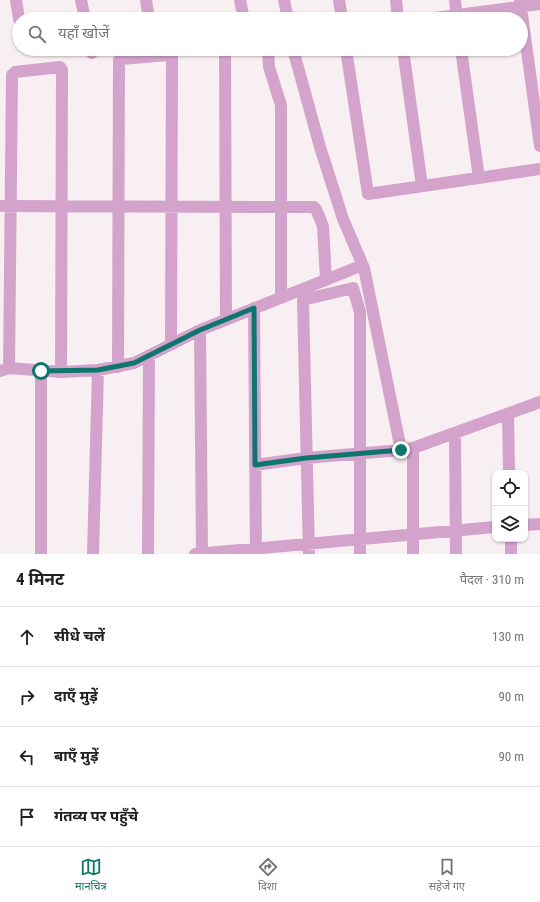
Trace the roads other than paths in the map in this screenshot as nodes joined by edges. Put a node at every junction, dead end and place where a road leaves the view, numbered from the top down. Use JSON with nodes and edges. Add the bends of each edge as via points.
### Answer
{"nodes":[{"id":1,"x":16,"y":0,"type":"edge"},
{"id":2,"x":81,"y":0,"type":"edge"},
{"id":3,"x":146,"y":0,"type":"edge"},
{"id":4,"x":240,"y":0,"type":"edge"},
{"id":5,"x":284,"y":0,"type":"edge"},
{"id":6,"x":339,"y":0,"type":"edge"},
{"id":7,"x":396,"y":0,"type":"edge"},
{"id":8,"x":455,"y":0,"type":"edge"},
{"id":9,"x":520,"y":3,"type":"edge"},
{"id":10,"x":540,"y":4,"type":"edge"},
{"id":11,"x":18,"y":12,"type":"edge"},
{"id":12,"x":84,"y":12,"type":"edge"},
{"id":13,"x":148,"y":12,"type":"edge"},
{"id":14,"x":243,"y":12,"type":"edge"},
{"id":15,"x":287,"y":12,"type":"edge"},
{"id":16,"x":341,"y":12,"type":"edge"},
{"id":17,"x":397,"y":12,"type":"edge"},
{"id":18,"x":456,"y":12,"type":"edge"},
{"id":19,"x":480,"y":12,"type":"edge"},
{"id":20,"x":156,"y":56,"type":"edge"},
{"id":21,"x":170,"y":56,"type":"edge"},
{"id":22,"x":225,"y":56,"type":"edge"},
{"id":23,"x":268,"y":56,"type":"edge"},
{"id":24,"x":295,"y":56,"type":"edge"},
{"id":25,"x":347,"y":56,"type":"edge"},
{"id":26,"x":403,"y":56,"type":"edge"},
{"id":27,"x":462,"y":56,"type":"edge"},
{"id":28,"x":527,"y":56,"type":"edge"},
{"id":29,"x":540,"y":146,"type":"edge"},
{"id":30,"x":540,"y":169,"type":"edge"},
{"id":31,"x":479,"y":178,"type":"junction"},
{"id":32,"x":422,"y":186,"type":"junction"},
{"id":33,"x":5,"y":206,"type":"edge"},
{"id":34,"x":62,"y":207,"type":"junction"},
{"id":35,"x":118,"y":207,"type":"junction"},
{"id":36,"x":172,"y":207,"type":"junction"},
{"id":37,"x":225,"y":207,"type":"junction"},
{"id":38,"x":281,"y":207,"type":"junction"},
{"id":39,"x":364,"y":268,"type":"junction"},
{"id":40,"x":326,"y":280,"type":"junction"},
{"id":41,"x":281,"y":298,"type":"junction"},
{"id":42,"x":254,"y":308,"type":"junction"},
{"id":43,"x":226,"y":320,"type":"junction"},
{"id":44,"x":200,"y":330,"type":"junction"},
{"id":45,"x":171,"y":344,"type":"junction"},
{"id":46,"x":149,"y":356,"type":"junction"},
{"id":47,"x":118,"y":366,"type":"junction"},
{"id":48,"x":5,"y":370,"type":"edge"},
{"id":49,"x":98,"y":370,"type":"junction"},
{"id":50,"x":41,"y":371,"type":"junction"},
{"id":51,"x":61,"y":372,"type":"junction"},
{"id":52,"x":540,"y":402,"type":"edge"},
{"id":53,"x":508,"y":414,"type":"junction"},
{"id":54,"x":455,"y":433,"type":"junction"},
{"id":55,"x":413,"y":448,"type":"junction"},
{"id":56,"x":401,"y":450,"type":"junction"},
{"id":57,"x":362,"y":453,"type":"junction"},
{"id":58,"x":306,"y":458,"type":"junction"},
{"id":59,"x":255,"y":465,"type":"junction"},
{"id":60,"x":509,"y":470,"type":"edge"},
{"id":61,"x":540,"y":524,"type":"edge"},
{"id":62,"x":528,"y":525,"type":"edge"},
{"id":63,"x":492,"y":527,"type":"edge"},
{"id":64,"x":456,"y":531,"type":"junction"},
{"id":65,"x":413,"y":535,"type":"junction"},
{"id":66,"x":360,"y":540,"type":"junction"},
{"id":67,"x":511,"y":542,"type":"edge"},
{"id":68,"x":309,"y":550,"type":"edge"},
{"id":69,"x":256,"y":552,"type":"edge"},
{"id":70,"x":41,"y":554,"type":"edge"},
{"id":71,"x":93,"y":554,"type":"edge"},
{"id":72,"x":148,"y":554,"type":"edge"},
{"id":73,"x":196,"y":554,"type":"edge"},
{"id":74,"x":202,"y":554,"type":"edge"},
{"id":75,"x":360,"y":554,"type":"edge"},
{"id":76,"x":413,"y":554,"type":"edge"},
{"id":77,"x":456,"y":554,"type":"edge"},
{"id":78,"x":511,"y":554,"type":"edge"}],
"edges":[{"from":1,"to":11,"type":"street"},
{"from":2,"to":12,"type":"street"},
{"from":3,"to":13,"type":"street"},
{"from":4,"to":14,"type":"street"},
{"from":5,"to":15,"type":"street"},
{"from":6,"to":16,"type":"street"},
{"from":7,"to":17,"type":"street"},
{"from":8,"to":18,"type":"street"},
{"from":9,"to":10,"type":"street"},
{"from":9,"to":19,"type":"street"},
{"from":20,"to":35,"type":"street","via":[[119,60]]},
{"from":21,"to":36,"type":"street"},
{"from":22,"to":37,"type":"street"},
{"from":23,"to":38,"type":"street","via":[[269,67],[281,105]]},
{"from":24,"to":39,"type":"street","via":[[320,147],[341,211]]},
{"from":25,"to":32,"type":"street","via":[[368,194]]},
{"from":26,"to":32,"type":"street"},
{"from":27,"to":31,"type":"street"},
{"from":28,"to":29,"type":"street"},
{"from":30,"to":31,"type":"street"},
{"from":31,"to":32,"type":"street"},
{"from":33,"to":34,"type":"street"},
{"from":33,"to":34,"type":"street","via":[[12,75],[15,72],[60,67]]},
{"from":33,"to":48,"type":"street"},
{"from":34,"to":35,"type":"street"},
{"from":34,"to":51,"type":"street"},
{"from":35,"to":36,"type":"street"},
{"from":35,"to":47,"type":"street"},
{"from":36,"to":37,"type":"street"},
{"from":36,"to":45,"type":"street"},
{"from":37,"to":38,"type":"street"},
{"from":37,"to":43,"type":"street"},
{"from":38,"to":40,"type":"street","via":[[316,208],[322,226]]},
{"from":38,"to":41,"type":"street"},
{"from":39,"to":40,"type":"street","via":[[358,267]]},
{"from":39,"to":56,"type":"street"},
{"from":40,"to":41,"type":"street"},
{"from":41,"to":42,"type":"street"},
{"from":42,"to":43,"type":"street"},
{"from":42,"to":59,"type":"street"},
{"from":43,"to":44,"type":"street"},
{"from":44,"to":45,"type":"street"},
{"from":44,"to":74,"type":"street"},
{"from":45,"to":46,"type":"street"},
{"from":46,"to":47,"type":"street","via":[[134,363]]},
{"from":46,"to":72,"type":"street"},
{"from":47,"to":49,"type":"street"},
{"from":48,"to":50,"type":"street"},
{"from":49,"to":51,"type":"street"},
{"from":49,"to":71,"type":"street"},
{"from":50,"to":51,"type":"street"},
{"from":50,"to":70,"type":"street"},
{"from":52,"to":53,"type":"street"},
{"from":53,"to":54,"type":"street"},
{"from":53,"to":60,"type":"street"},
{"from":54,"to":55,"type":"street"},
{"from":54,"to":64,"type":"street"},
{"from":55,"to":56,"type":"street"},
{"from":55,"to":65,"type":"street"},
{"from":56,"to":57,"type":"street"},
{"from":57,"to":58,"type":"street"},
{"from":57,"to":58,"type":"street","via":[[360,312],[353,288],[303,300]]},
{"from":57,"to":66,"type":"street"},
{"from":58,"to":59,"type":"street"},
{"from":58,"to":68,"type":"street"},
{"from":59,"to":69,"type":"street"},
{"from":61,"to":62,"type":"street"},
{"from":63,"to":64,"type":"street"},
{"from":64,"to":65,"type":"street"},
{"from":64,"to":77,"type":"street"},
{"from":65,"to":66,"type":"street"},
{"from":65,"to":76,"type":"street"},
{"from":66,"to":68,"type":"street"},
{"from":66,"to":75,"type":"street"},
{"from":67,"to":78,"type":"street"},
{"from":68,"to":69,"type":"street"},
{"from":69,"to":74,"type":"street"},
{"from":73,"to":74,"type":"street"}]}
